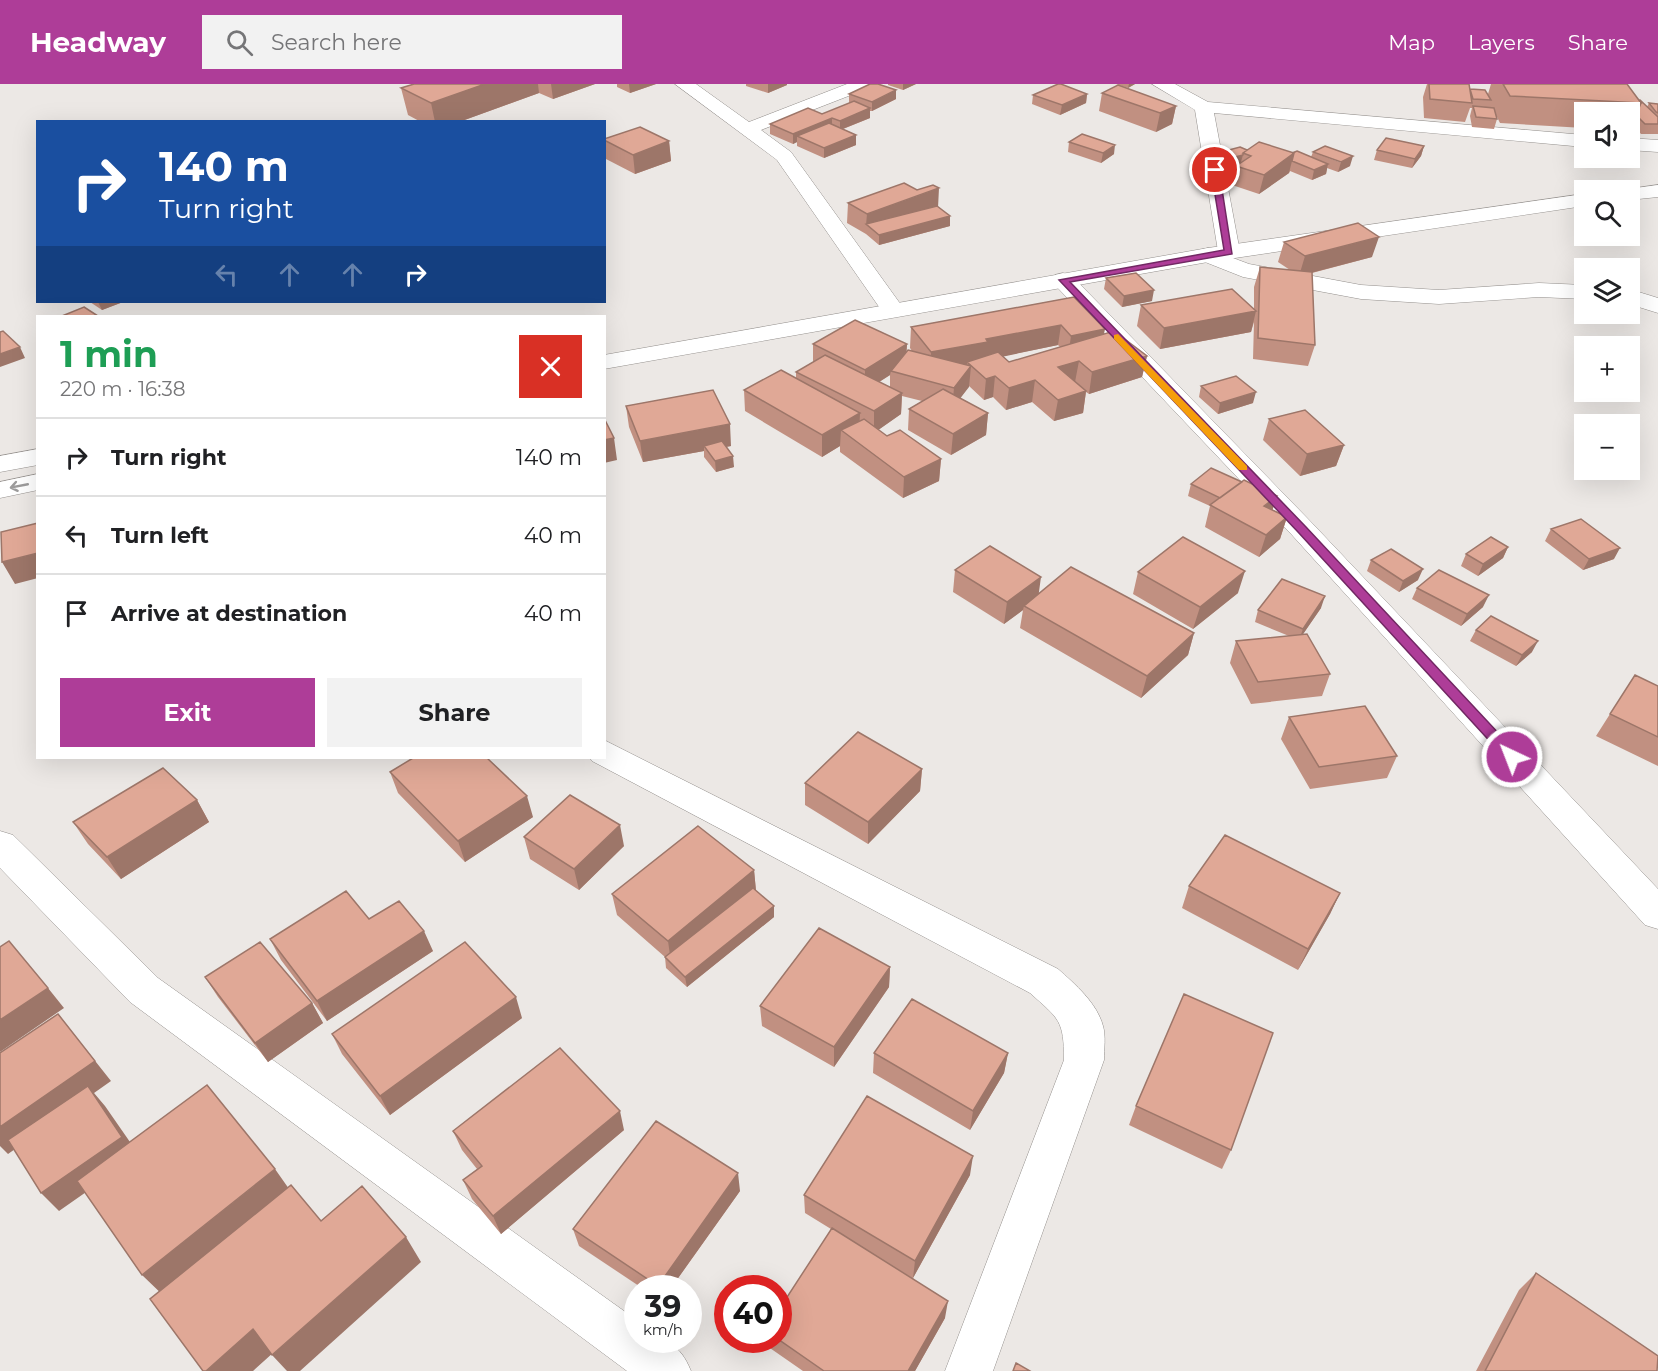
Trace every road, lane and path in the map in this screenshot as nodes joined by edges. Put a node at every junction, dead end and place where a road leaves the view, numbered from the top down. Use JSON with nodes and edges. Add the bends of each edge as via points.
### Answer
{"nodes":[{"id":1,"x":684,"y":84,"type":"edge"},
{"id":2,"x":863,"y":84,"type":"edge"},
{"id":3,"x":1161,"y":84,"type":"edge"},
{"id":4,"x":1204,"y":107,"type":"junction"},
{"id":5,"x":747,"y":129,"type":"junction"},
{"id":6,"x":1574,"y":140,"type":"edge"},
{"id":7,"x":1640,"y":145,"type":"edge"},
{"id":8,"x":1658,"y":146,"type":"edge"},
{"id":9,"x":1658,"y":191,"type":"edge"},
{"id":10,"x":1640,"y":193,"type":"edge"},
{"id":11,"x":1574,"y":201,"type":"edge"},
{"id":12,"x":1219,"y":254,"type":"junction"},
{"id":13,"x":1063,"y":280,"type":"junction"},
{"id":14,"x":1574,"y":292,"type":"edge"},
{"id":15,"x":1640,"y":300,"type":"edge"},
{"id":16,"x":1658,"y":306,"type":"edge"},
{"id":17,"x":892,"y":309,"type":"junction"},
{"id":18,"x":606,"y":362,"type":"edge"},
{"id":19,"x":36,"y":457,"type":"edge"},
{"id":20,"x":0,"y":464,"type":"edge"},
{"id":21,"x":36,"y":483,"type":"edge"},
{"id":22,"x":0,"y":490,"type":"edge"},
{"id":23,"x":606,"y":753,"type":"edge"},
{"id":24,"x":0,"y":845,"type":"edge"},
{"id":25,"x":1658,"y":914,"type":"edge"},
{"id":26,"x":667,"y":1371,"type":"edge"},
{"id":27,"x":969,"y":1371,"type":"edge"}],
"edges":[{"from":1,"to":5,"type":"street"},
{"from":2,"to":5,"type":"street"},
{"from":3,"to":4,"type":"street"},
{"from":4,"to":6,"type":"street"},
{"from":4,"to":12,"type":"street"},
{"from":5,"to":17,"type":"street","via":[[784,156]]},
{"from":7,"to":8,"type":"street"},
{"from":9,"to":10,"type":"street"},
{"from":11,"to":12,"type":"street"},
{"from":12,"to":13,"type":"street"},
{"from":12,"to":14,"type":"street","via":[[1244,270],[1361,291],[1439,297]]},
{"from":13,"to":17,"type":"street"},
{"from":13,"to":25,"type":"street","via":[[1302,530]]},
{"from":15,"to":16,"type":"street"},
{"from":17,"to":18,"type":"street"},
{"from":19,"to":20,"type":"street"},
{"from":21,"to":22,"type":"street","one_way":true},
{"from":23,"to":27,"type":"street","via":[[1044,981],[1066,1001],[1084,1027],[1084,1060]]},
{"from":24,"to":26,"type":"street","via":[[144,990]]}]}
